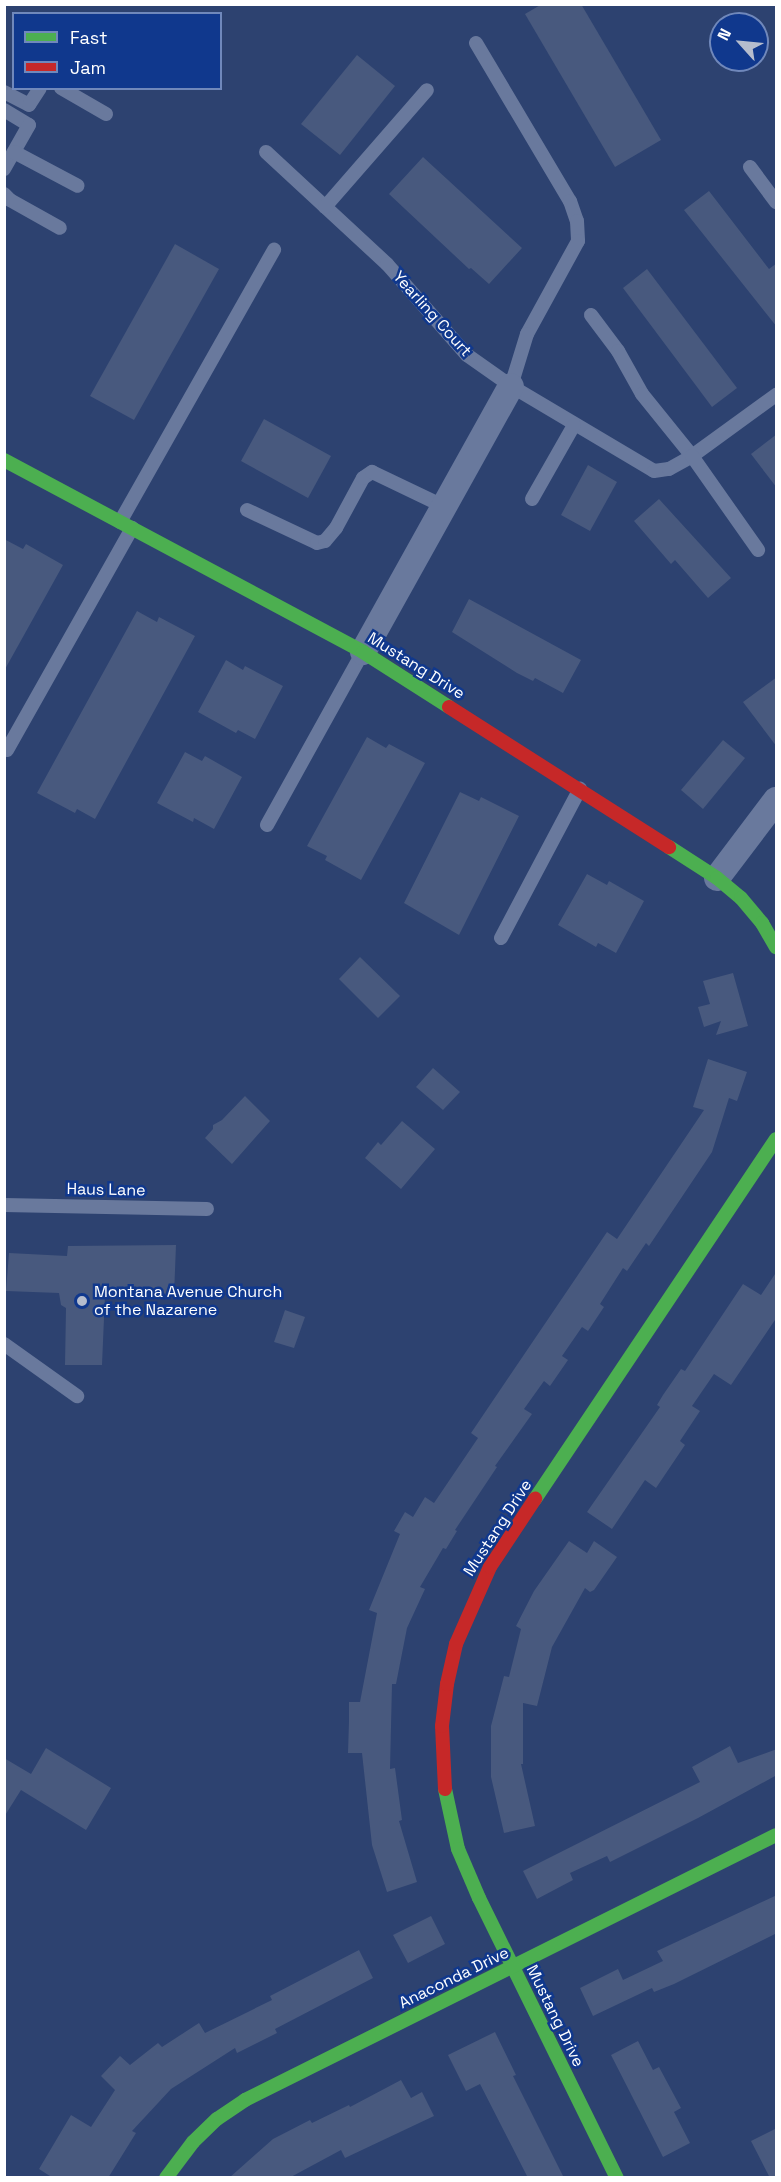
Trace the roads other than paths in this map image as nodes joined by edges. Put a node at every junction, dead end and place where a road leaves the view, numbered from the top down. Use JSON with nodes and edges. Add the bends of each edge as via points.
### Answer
{"nodes":[{"id":1,"x":476,"y":43,"type":"dead end"},
{"id":2,"x":39,"y":90,"type":"edge"},
{"id":3,"x":64,"y":90,"type":"edge"},
{"id":4,"x":427,"y":90,"type":"dead end"},
{"id":5,"x":4,"y":92,"type":"edge"},
{"id":6,"x":4,"y":110,"type":"edge"},
{"id":7,"x":106,"y":114,"type":"dead end"},
{"id":8,"x":14,"y":152,"type":"junction"},
{"id":9,"x":266,"y":152,"type":"dead end"},
{"id":10,"x":750,"y":167,"type":"dead end"},
{"id":11,"x":4,"y":169,"type":"edge"},
{"id":12,"x":78,"y":186,"type":"dead end"},
{"id":13,"x":4,"y":194,"type":"edge"},
{"id":14,"x":777,"y":202,"type":"edge"},
{"id":15,"x":325,"y":207,"type":"junction"},
{"id":16,"x":60,"y":228,"type":"dead end"},
{"id":17,"x":274,"y":250,"type":"dead end"},
{"id":18,"x":591,"y":315,"type":"dead end"},
{"id":19,"x":511,"y":386,"type":"junction"},
{"id":20,"x":777,"y":395,"type":"edge"},
{"id":21,"x":574,"y":425,"type":"junction"},
{"id":22,"x":692,"y":456,"type":"junction"},
{"id":23,"x":4,"y":460,"type":"edge"},
{"id":24,"x":532,"y":499,"type":"dead end"},
{"id":25,"x":443,"y":506,"type":"junction"},
{"id":26,"x":246,"y":510,"type":"dead end"},
{"id":27,"x":126,"y":525,"type":"junction"},
{"id":28,"x":758,"y":550,"type":"dead end"},
{"id":29,"x":363,"y":652,"type":"junction"},
{"id":30,"x":7,"y":750,"type":"dead end"},
{"id":31,"x":580,"y":789,"type":"junction"},
{"id":32,"x":777,"y":800,"type":"edge"},
{"id":33,"x":267,"y":825,"type":"dead end"},
{"id":34,"x":717,"y":878,"type":"junction"},
{"id":35,"x":501,"y":938,"type":"dead end"},
{"id":36,"x":777,"y":947,"type":"edge"},
{"id":37,"x":777,"y":1139,"type":"edge"},
{"id":38,"x":4,"y":1205,"type":"edge"},
{"id":39,"x":207,"y":1209,"type":"dead end"},
{"id":40,"x":4,"y":1344,"type":"edge"},
{"id":41,"x":77,"y":1396,"type":"dead end"},
{"id":42,"x":777,"y":1835,"type":"edge"},
{"id":43,"x":513,"y":1967,"type":"junction"},
{"id":44,"x":166,"y":2178,"type":"edge"},
{"id":45,"x":617,"y":2178,"type":"edge"}],
"edges":[{"from":1,"to":19,"type":"lane","via":[[570,201],[577,220],[578,241],[527,334]]},
{"from":2,"to":5,"type":"lane","via":[[29,105]]},
{"from":3,"to":7,"type":"lane"},
{"from":4,"to":15,"type":"lane"},
{"from":6,"to":8,"type":"lane","via":[[29,125]]},
{"from":8,"to":11,"type":"lane"},
{"from":8,"to":12,"type":"lane"},
{"from":9,"to":15,"type":"lane","name":"Yearling Court"},
{"from":10,"to":14,"type":"lane"},
{"from":13,"to":16,"type":"lane"},
{"from":15,"to":19,"type":"lane","name":"Yearling Court","via":[[387,264],[467,355]]},
{"from":17,"to":27,"type":"lane"},
{"from":18,"to":22,"type":"lane","via":[[618,351],[642,394]]},
{"from":19,"to":21,"type":"lane","name":"Yearling Court"},
{"from":19,"to":25,"type":"street"},
{"from":20,"to":22,"type":"lane"},
{"from":21,"to":22,"type":"lane","name":"Yearling Court","via":[[654,471],[669,469]]},
{"from":21,"to":24,"type":"lane"},
{"from":22,"to":28,"type":"lane"},
{"from":23,"to":27,"type":"street","name":"Mustang Drive"},
{"from":25,"to":26,"type":"lane","via":[[372,472],[363,478],[325,541],[317,543]]},
{"from":25,"to":29,"type":"street"},
{"from":27,"to":29,"type":"street","name":"Mustang Drive"},
{"from":27,"to":30,"type":"lane"},
{"from":29,"to":31,"type":"street","name":"Mustang Drive"},
{"from":29,"to":33,"type":"lane"},
{"from":31,"to":34,"type":"street","name":"Mustang Drive"},
{"from":31,"to":35,"type":"lane"},
{"from":32,"to":34,"type":"street"},
{"from":34,"to":36,"type":"street","name":"Mustang Drive","via":[[741,898]]},
{"from":37,"to":43,"type":"street","name":"Mustang Drive","via":[[490,1568],[456,1644],[442,1726],[448,1809],[458,1849]]},
{"from":38,"to":39,"type":"lane","name":"Haus Lane"},
{"from":40,"to":41,"type":"lane"},
{"from":42,"to":43,"type":"street","name":"Anaconda Drive"},
{"from":43,"to":44,"type":"street","name":"Anaconda Drive","via":[[245,2100],[193,2142]]},
{"from":43,"to":45,"type":"street","name":"Mustang Drive"}]}
